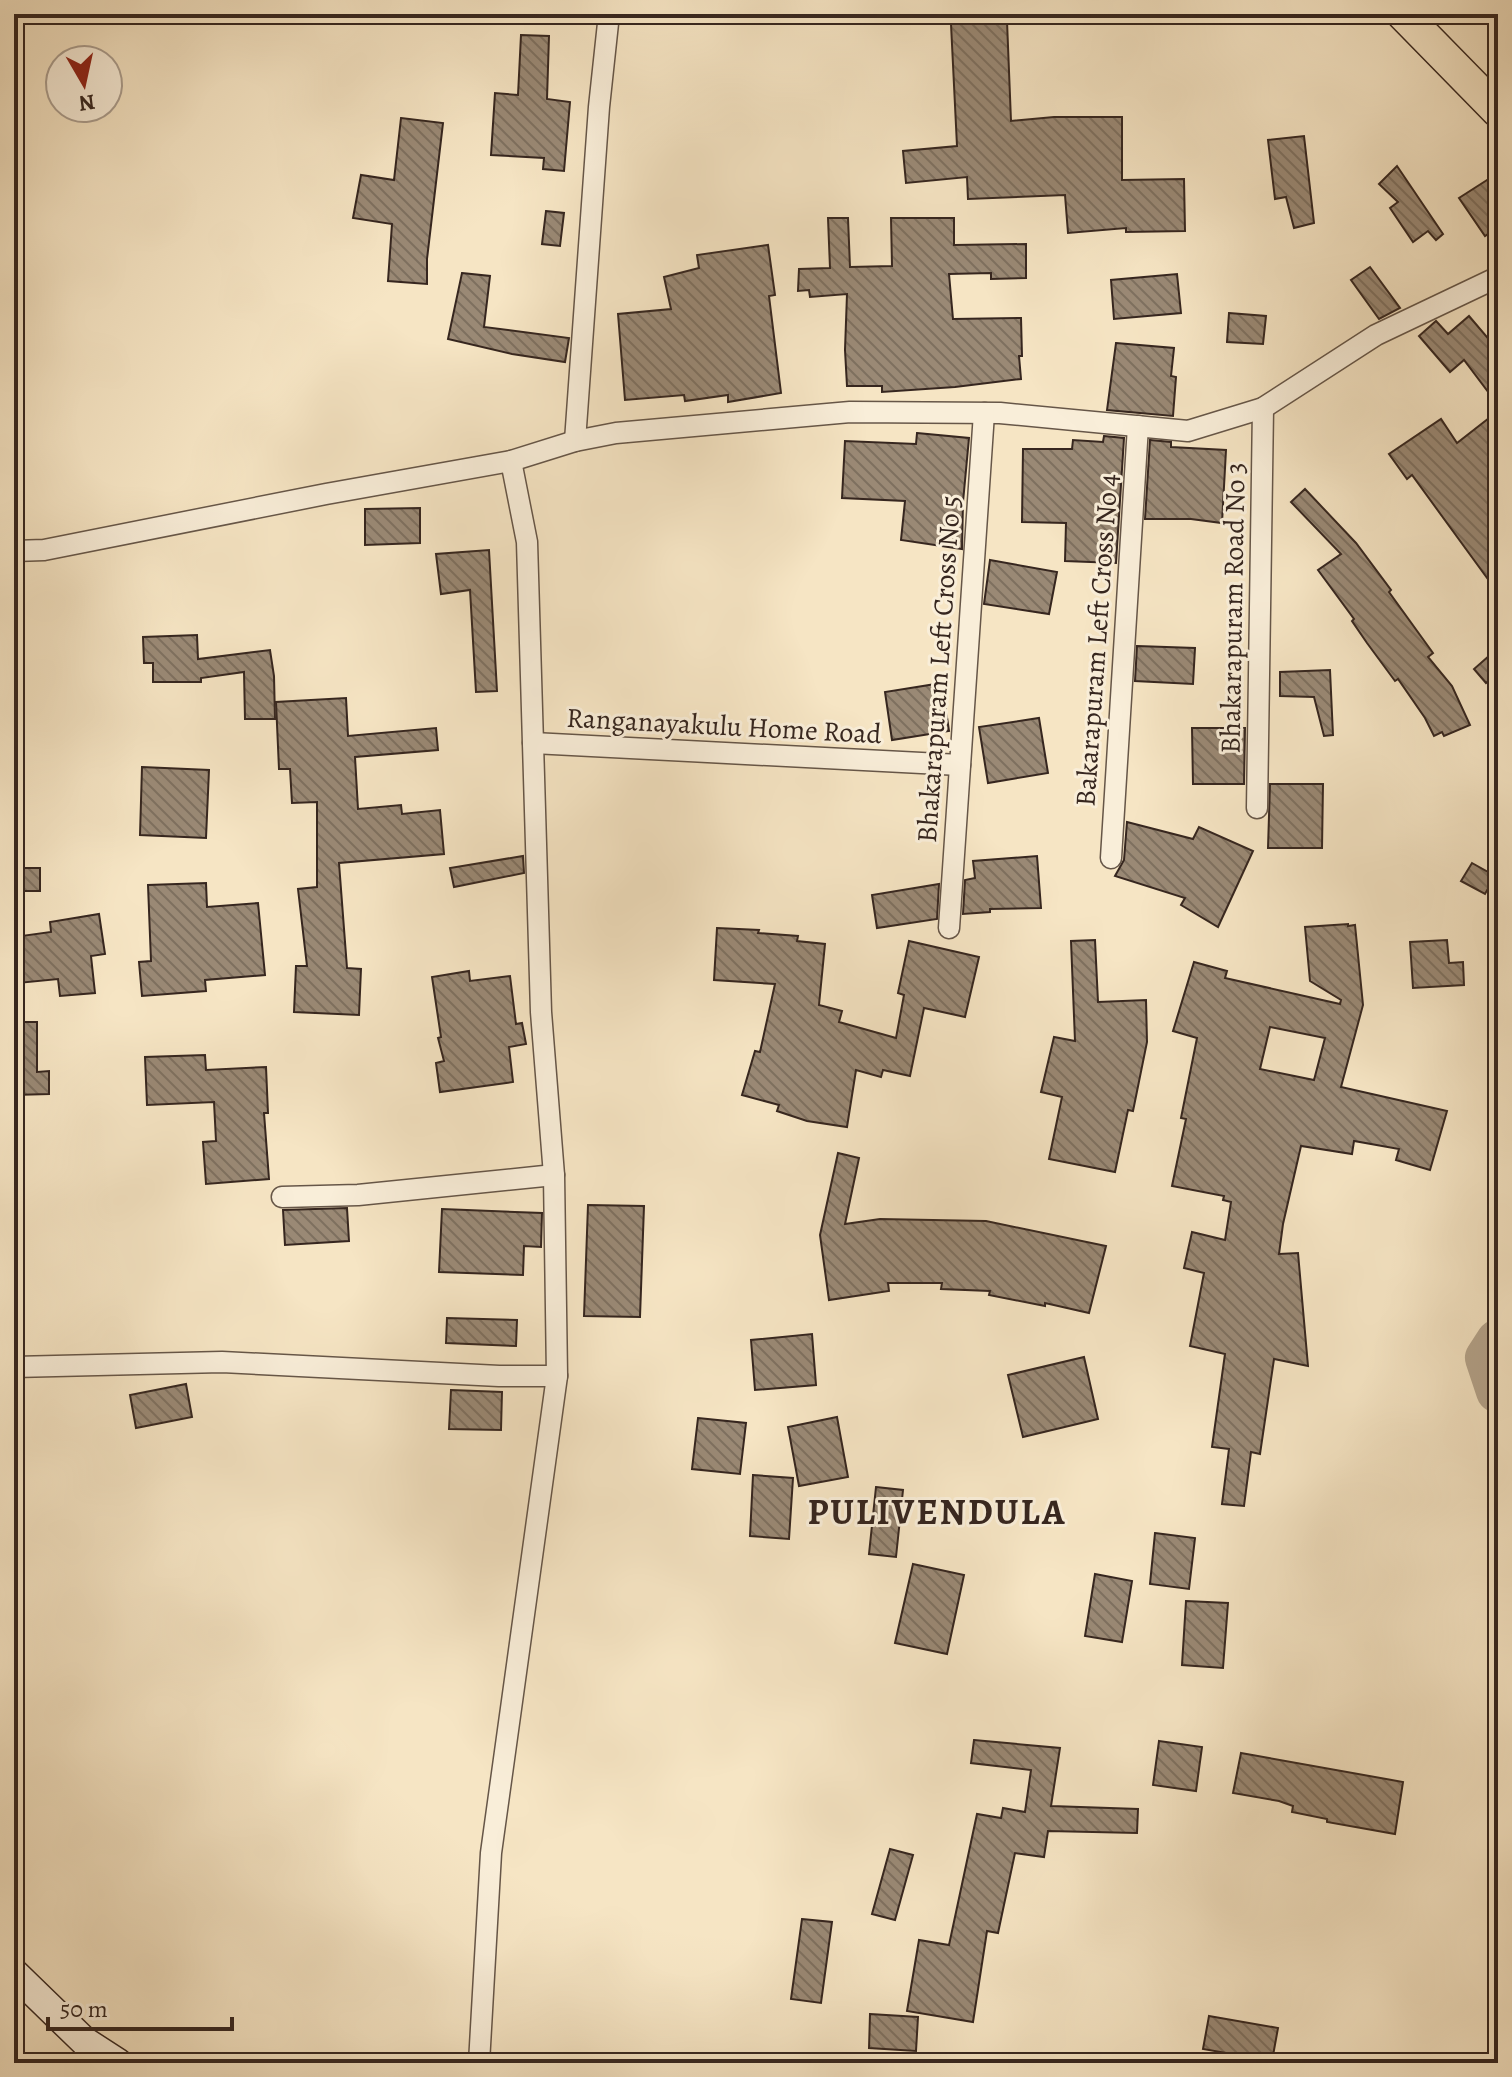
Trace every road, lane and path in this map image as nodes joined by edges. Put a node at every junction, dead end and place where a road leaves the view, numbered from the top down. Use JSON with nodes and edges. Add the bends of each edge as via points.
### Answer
{"nodes":[{"id":1,"x":609,"y":14,"type":"edge"},
{"id":2,"x":1403,"y":14,"type":"edge"},
{"id":3,"x":1498,"y":111,"type":"edge"},
{"id":4,"x":1498,"y":277,"type":"edge"},
{"id":5,"x":1263,"y":408,"type":"junction"},
{"id":6,"x":984,"y":413,"type":"junction"},
{"id":7,"x":1138,"y":426,"type":"junction"},
{"id":8,"x":575,"y":441,"type":"junction"},
{"id":9,"x":511,"y":461,"type":"junction"},
{"id":10,"x":14,"y":551,"type":"edge"},
{"id":11,"x":533,"y":743,"type":"junction"},
{"id":12,"x":960,"y":765,"type":"junction"},
{"id":13,"x":1257,"y":808,"type":"dead end"},
{"id":14,"x":1111,"y":858,"type":"dead end"},
{"id":15,"x":949,"y":928,"type":"dead end"},
{"id":16,"x":554,"y":1175,"type":"junction"},
{"id":17,"x":282,"y":1197,"type":"dead end"},
{"id":18,"x":14,"y":1367,"type":"edge"},
{"id":19,"x":557,"y":1376,"type":"junction"},
{"id":20,"x":14,"y":1973,"type":"edge"},
{"id":21,"x":118,"y":2063,"type":"edge"},
{"id":22,"x":479,"y":2063,"type":"edge"}],
"edges":[{"from":1,"to":8,"type":"street"},
{"from":2,"to":3,"type":"main road"},
{"from":4,"to":5,"type":"street","via":[[1376,335]]},
{"from":5,"to":7,"type":"street","via":[[1188,431]]},
{"from":5,"to":13,"type":"street","name":"Bhakarapuram Road No 3"},
{"from":6,"to":7,"type":"street"},
{"from":6,"to":8,"type":"street","via":[[850,412]]},
{"from":6,"to":12,"type":"street","name":"Bhakarapuram Left Cross No 5"},
{"from":7,"to":14,"type":"street","name":"Bakarapuram Left Cross No 4"},
{"from":8,"to":9,"type":"street"},
{"from":9,"to":10,"type":"street","via":[[44,550]]},
{"from":9,"to":11,"type":"street","via":[[527,542]]},
{"from":11,"to":12,"type":"street","name":"Ranganayakulu Home Road"},
{"from":11,"to":16,"type":"street","via":[[541,1012]]},
{"from":12,"to":15,"type":"street","name":"Bhakarapuram Left Cross No 5"},
{"from":16,"to":17,"type":"street","via":[[358,1195]]},
{"from":16,"to":19,"type":"street"},
{"from":18,"to":19,"type":"street","via":[[222,1362]]},
{"from":19,"to":22,"type":"street","via":[[491,1853]]},
{"from":20,"to":21,"type":"street","via":[[84,2041]]}]}
